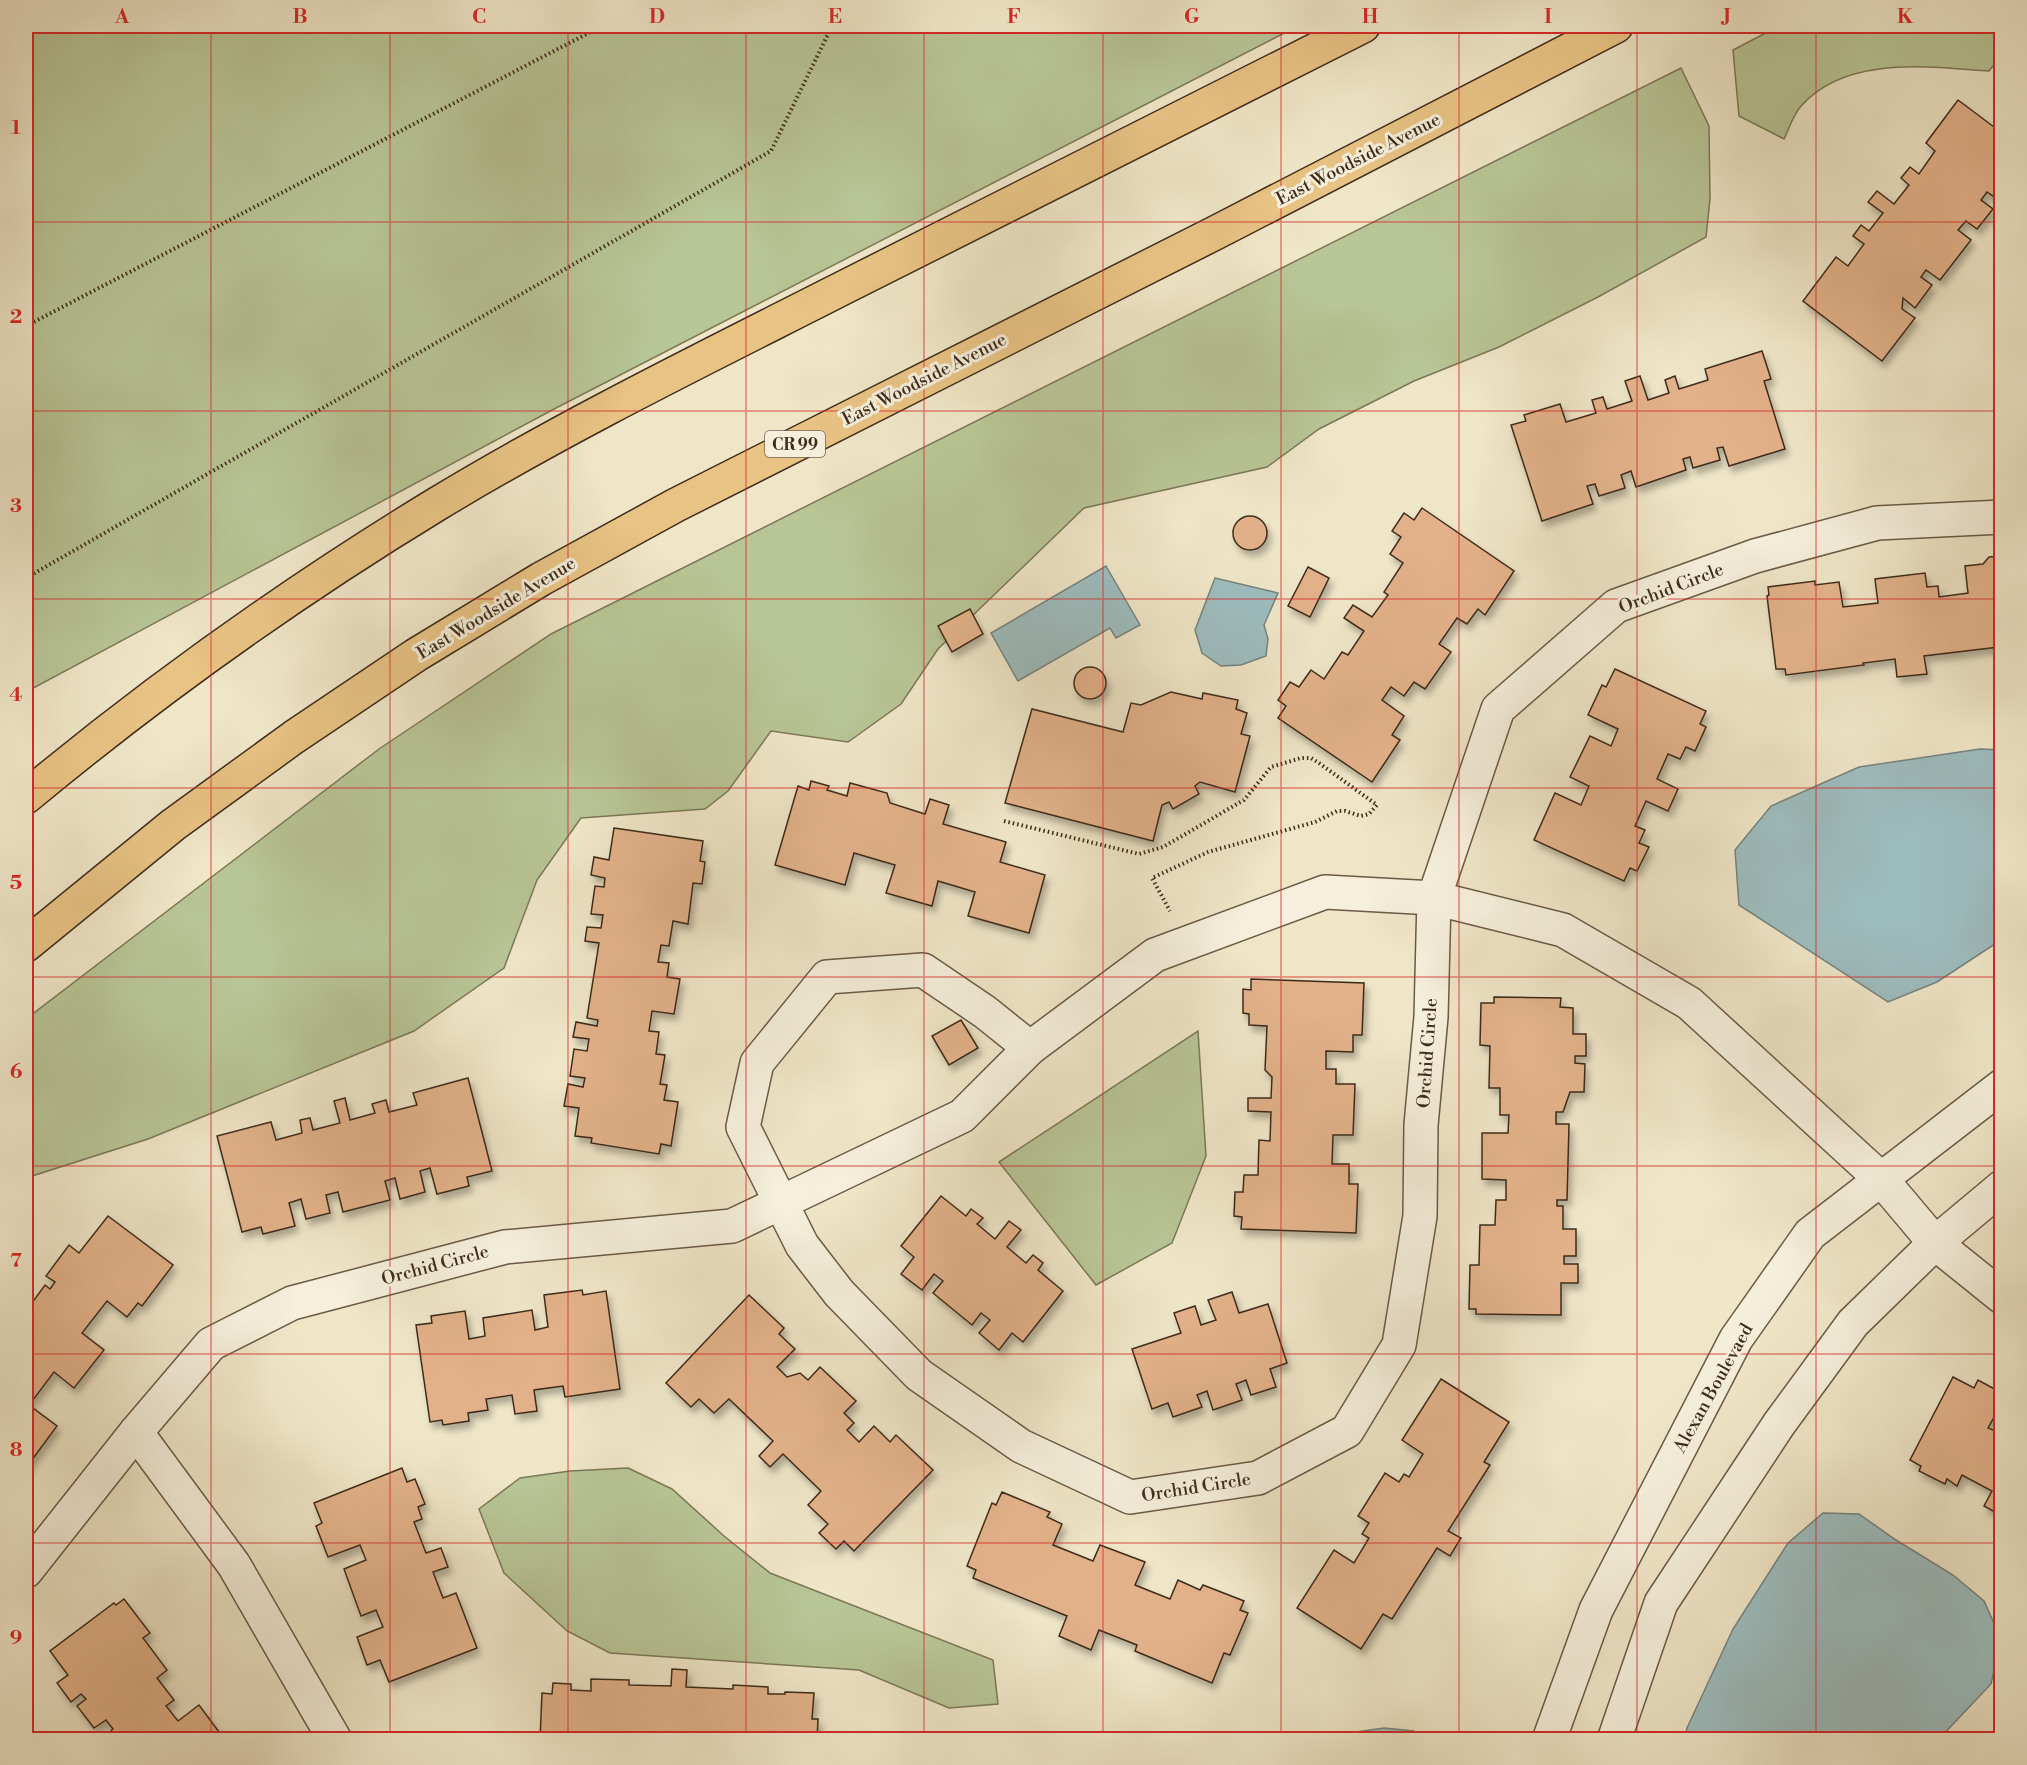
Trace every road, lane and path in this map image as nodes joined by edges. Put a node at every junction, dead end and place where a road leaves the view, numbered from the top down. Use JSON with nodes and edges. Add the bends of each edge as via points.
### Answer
{"nodes":[{"id":1,"x":602,"y":26,"type":"edge"},
{"id":2,"x":832,"y":26,"type":"edge"},
{"id":3,"x":1363,"y":26,"type":"edge"},
{"id":4,"x":1616,"y":26,"type":"edge"},
{"id":5,"x":26,"y":326,"type":"edge"},
{"id":6,"x":2001,"y":517,"type":"edge"},
{"id":7,"x":26,"y":578,"type":"edge"},
{"id":8,"x":26,"y":797,"type":"edge"},
{"id":9,"x":1004,"y":821,"type":"dead end"},
{"id":10,"x":1434,"y":898,"type":"junction"},
{"id":11,"x":1187,"y":943,"type":"junction"},
{"id":12,"x":26,"y":945,"type":"edge"},
{"id":13,"x":1030,"y":1048,"type":"junction"},
{"id":14,"x":2001,"y":1086,"type":"edge"},
{"id":15,"x":1881,"y":1179,"type":"junction"},
{"id":16,"x":2001,"y":1187,"type":"edge"},
{"id":17,"x":781,"y":1203,"type":"junction"},
{"id":18,"x":1935,"y":1243,"type":"junction"},
{"id":19,"x":2001,"y":1297,"type":"edge"},
{"id":20,"x":136,"y":1432,"type":"junction"},
{"id":21,"x":26,"y":1572,"type":"edge"},
{"id":22,"x":335,"y":1740,"type":"edge"},
{"id":23,"x":1548,"y":1740,"type":"edge"},
{"id":24,"x":1614,"y":1740,"type":"edge"}],
"edges":[{"from":1,"to":5,"type":"path"},
{"from":2,"to":7,"type":"path","via":[[771,151]]},
{"from":3,"to":8,"type":"main road","via":[[694,363],[438,503],[314,582],[201,662]]},
{"from":4,"to":12,"type":"main road","name":"East Woodside Avenue","number":"CR 99","via":[[737,474],[541,579],[294,737],[173,825]]},
{"from":6,"to":10,"type":"street","name":"Orchid Circle","via":[[1877,523],[1755,556],[1616,606],[1498,709]]},
{"from":9,"to":11,"type":"path","via":[[1139,854],[1152,852],[1244,800],[1271,768],[1301,758],[1311,758],[1377,805],[1369,814],[1337,811],[1315,822],[1208,852],[1152,878]]},
{"from":10,"to":11,"type":"street","name":"Orchid Circle","via":[[1326,892]]},
{"from":10,"to":15,"type":"street","name":"Orchid Circle","via":[[1563,930],[1689,1003]]},
{"from":10,"to":17,"type":"street","name":"Orchid Circle","via":[[1431,1017],[1421,1125],[1420,1216],[1400,1346],[1347,1431],[1258,1478],[1130,1497],[1021,1446],[919,1375],[839,1293],[802,1245]]},
{"from":11,"to":13,"type":"street","name":"Orchid Circle","via":[[1155,956]]},
{"from":13,"to":17,"type":"street","name":"Orchid Circle","via":[[962,1116]]},
{"from":13,"to":17,"type":"street","name":"Orchid Circle","via":[[923,970],[827,978],[757,1063],[743,1127]]},
{"from":14,"to":15,"type":"street","name":"Alexan Boulevaed"},
{"from":15,"to":18,"type":"street","name":"Orchid Circle"},
{"from":15,"to":23,"type":"street","name":"Alexan Boulevaed","via":[[1810,1234],[1736,1339],[1596,1610]]},
{"from":16,"to":18,"type":"street"},
{"from":17,"to":20,"type":"street","name":"Orchid Circle","via":[[732,1226],[505,1247],[292,1303],[211,1344]]},
{"from":18,"to":19,"type":"street","name":"Orchid Circle"},
{"from":18,"to":24,"type":"street","via":[[1853,1323],[1779,1424],[1661,1604]]},
{"from":20,"to":21,"type":"street","name":"Orchid Circle"},
{"from":20,"to":22,"type":"street","via":[[234,1565]]}]}
